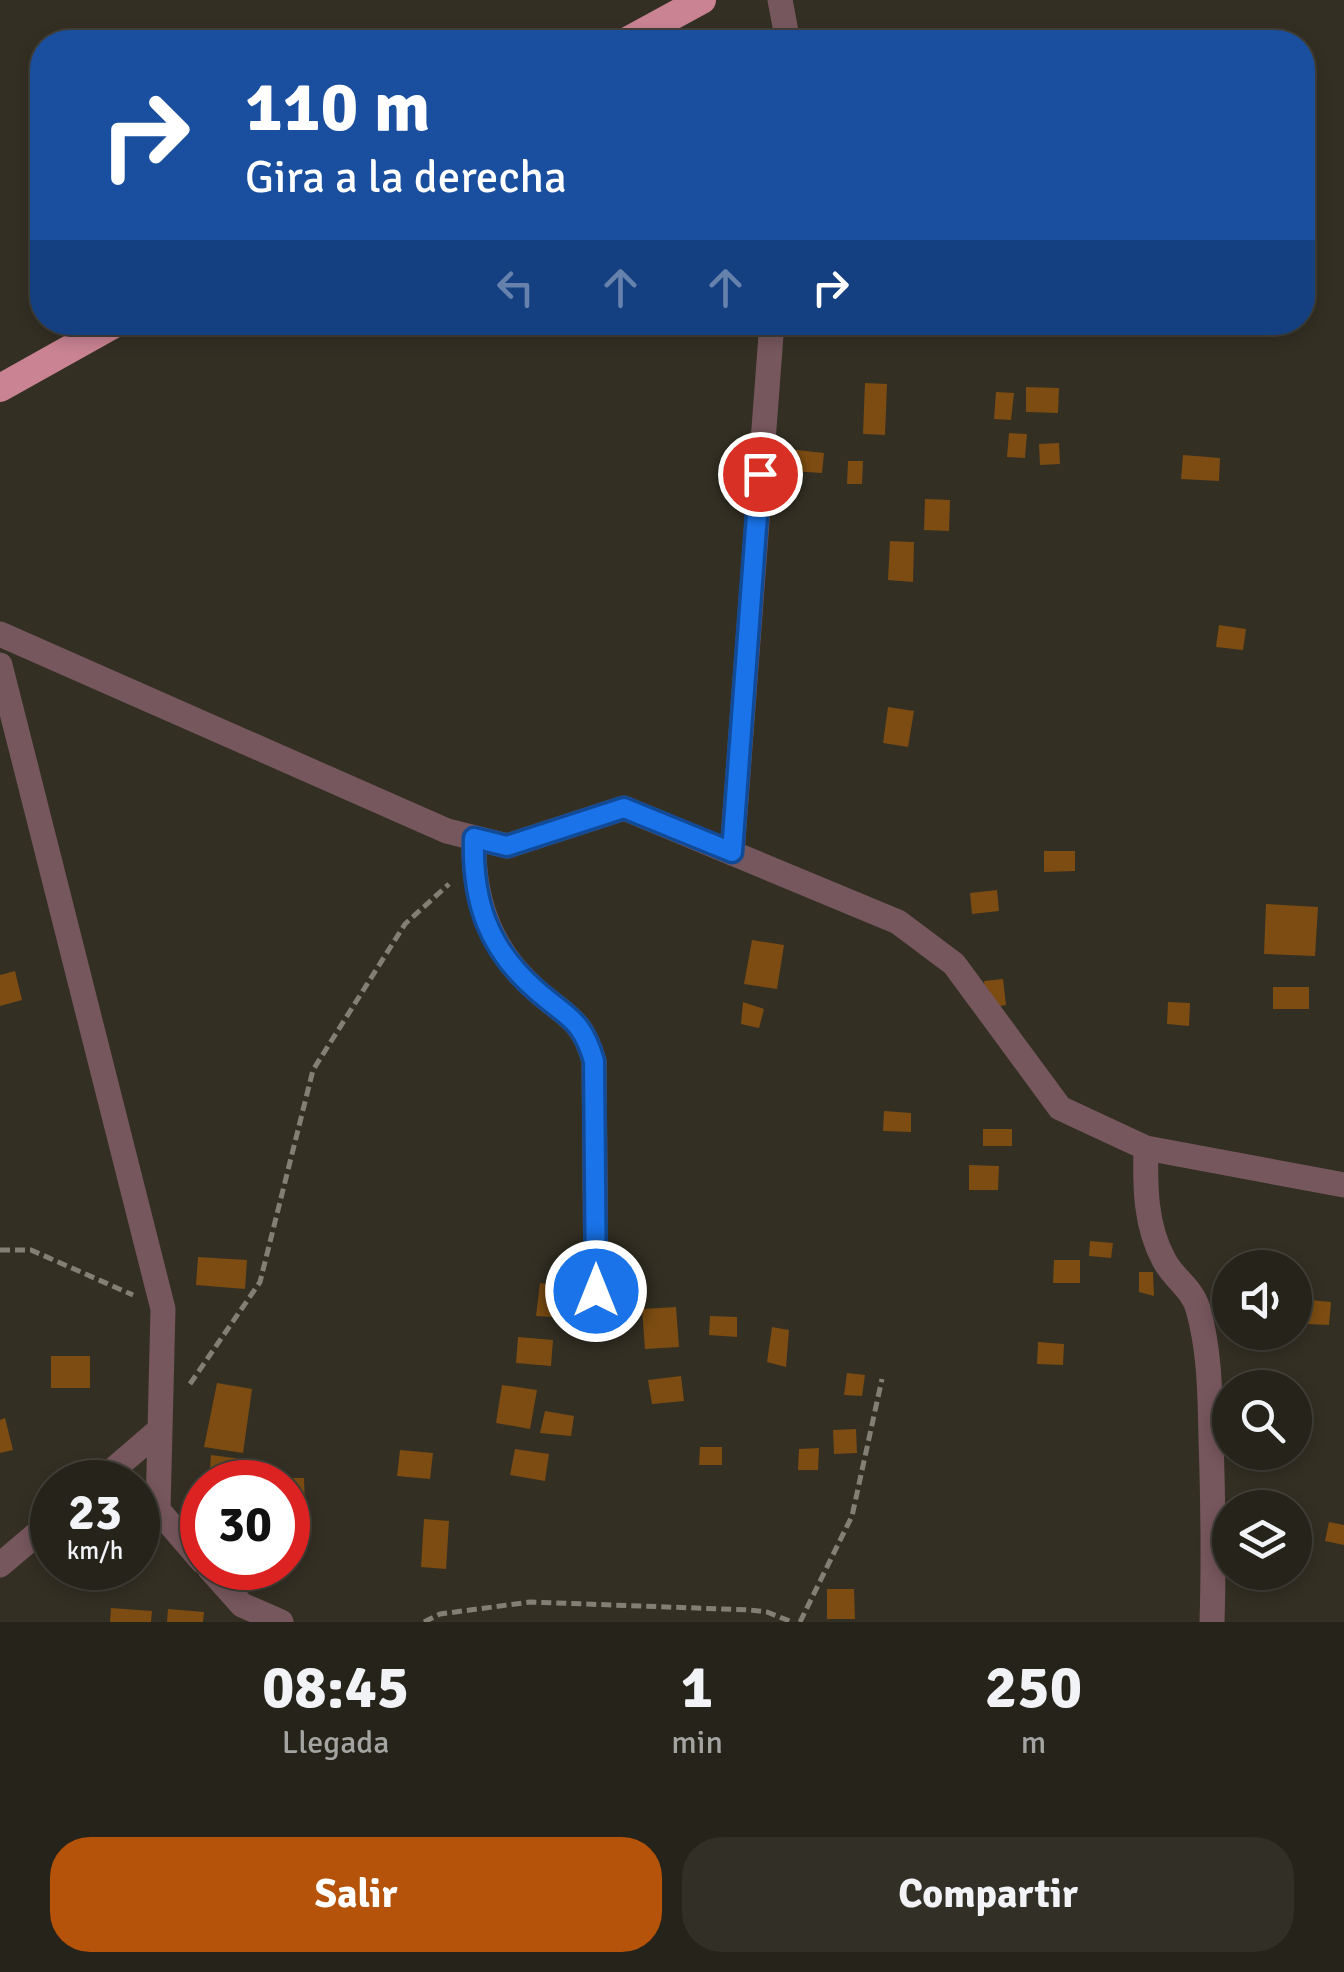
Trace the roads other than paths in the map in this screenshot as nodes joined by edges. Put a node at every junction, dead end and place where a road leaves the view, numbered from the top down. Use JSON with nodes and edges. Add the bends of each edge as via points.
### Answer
{"nodes":[{"id":1,"x":702,"y":0,"type":"edge"},
{"id":2,"x":780,"y":0,"type":"edge"},
{"id":3,"x":647,"y":30,"type":"edge"},
{"id":4,"x":786,"y":30,"type":"edge"},
{"id":5,"x":95,"y":335,"type":"edge"},
{"id":6,"x":771,"y":335,"type":"edge"},
{"id":7,"x":0,"y":388,"type":"edge"},
{"id":8,"x":0,"y":634,"type":"edge"},
{"id":9,"x":0,"y":665,"type":"edge"},
{"id":10,"x":474,"y":838,"type":"junction"},
{"id":11,"x":732,"y":852,"type":"junction"},
{"id":12,"x":1146,"y":1148,"type":"junction"},
{"id":13,"x":1344,"y":1184,"type":"edge"},
{"id":14,"x":596,"y":1291,"type":"dead end"},
{"id":15,"x":157,"y":1432,"type":"junction"},
{"id":16,"x":125,"y":1460,"type":"edge"},
{"id":17,"x":180,"y":1535,"type":"edge"},
{"id":18,"x":30,"y":1540,"type":"edge"},
{"id":19,"x":0,"y":1565,"type":"edge"},
{"id":20,"x":228,"y":1590,"type":"edge"},
{"id":21,"x":281,"y":1622,"type":"edge"},
{"id":22,"x":1212,"y":1622,"type":"edge"}],
"edges":[{"from":1,"to":3,"type":"highway"},
{"from":2,"to":4,"type":"street"},
{"from":5,"to":7,"type":"highway"},
{"from":6,"to":11,"type":"street"},
{"from":8,"to":10,"type":"street"},
{"from":9,"to":15,"type":"street","via":[[163,1308]]},
{"from":10,"to":11,"type":"street","via":[[507,846],[624,808]]},
{"from":10,"to":14,"type":"street","via":[[473,870],[492,938],[509,966],[586,1033],[594,1061]]},
{"from":11,"to":12,"type":"street","via":[[898,922],[954,964],[1060,1108]]},
{"from":12,"to":13,"type":"street"},
{"from":12,"to":22,"type":"street","via":[[1151,1228],[1165,1263],[1198,1304],[1204,1338],[1215,1545]]},
{"from":15,"to":16,"type":"street"},
{"from":15,"to":17,"type":"street","via":[[158,1510]]},
{"from":18,"to":19,"type":"street"},
{"from":20,"to":21,"type":"street","via":[[242,1606]]}]}
